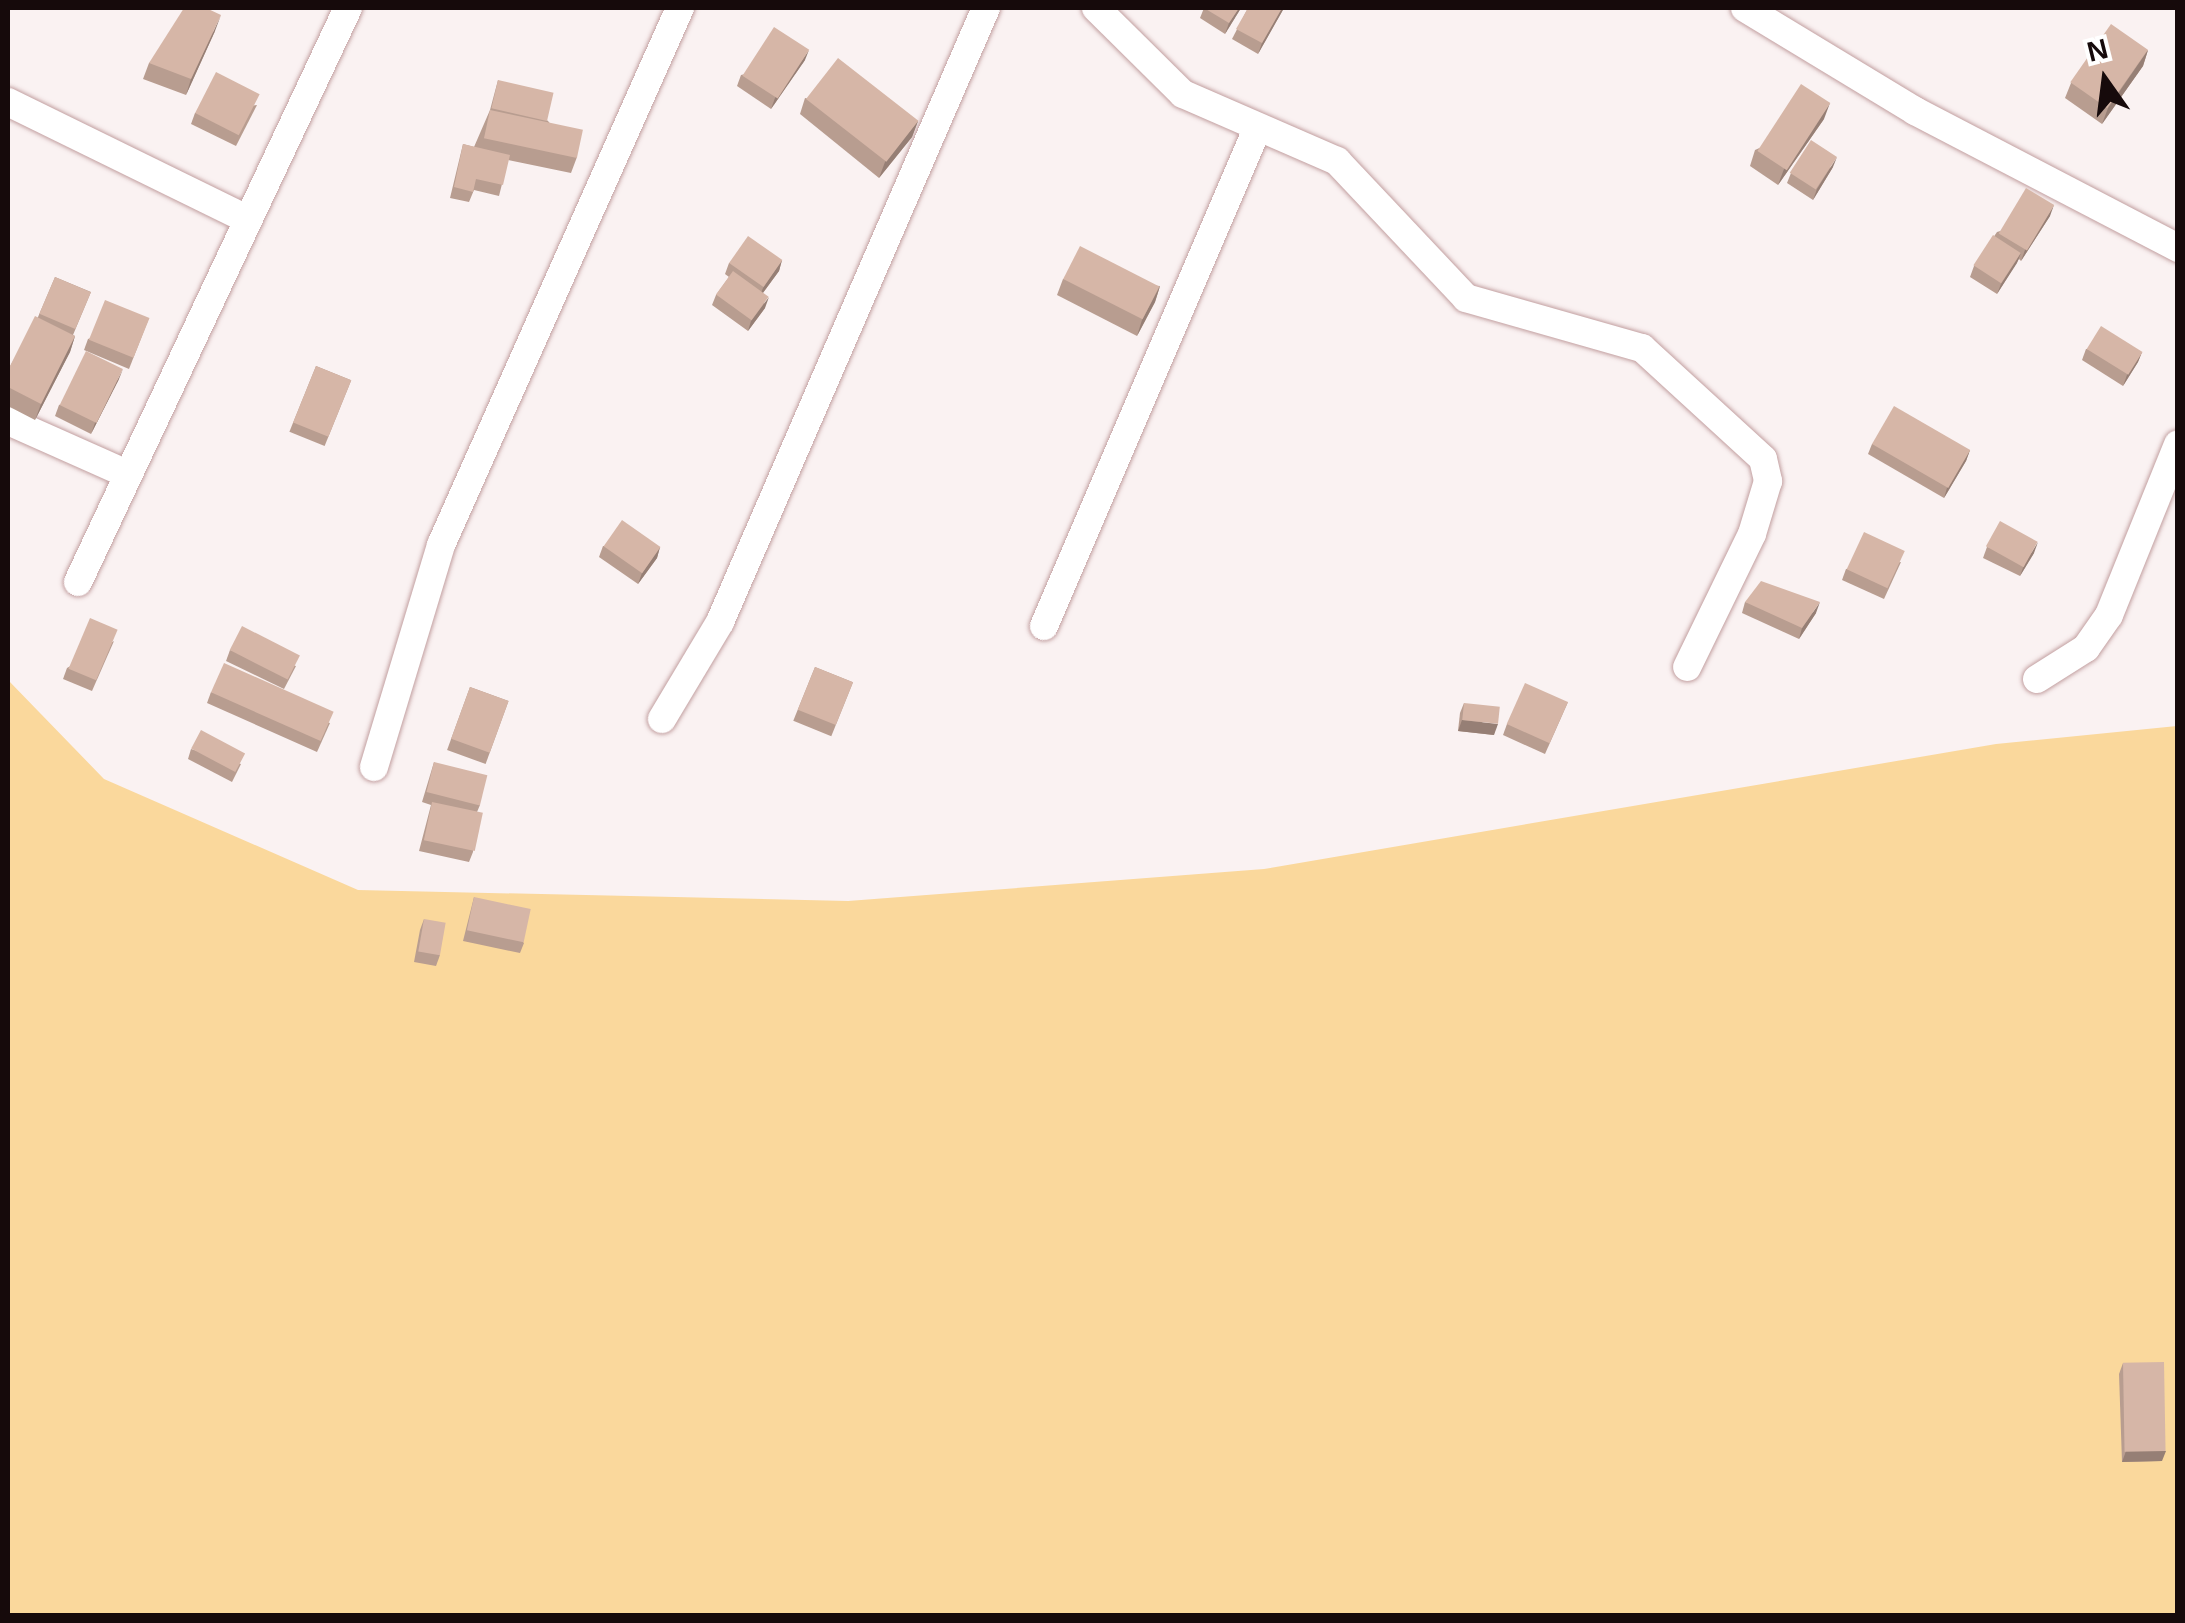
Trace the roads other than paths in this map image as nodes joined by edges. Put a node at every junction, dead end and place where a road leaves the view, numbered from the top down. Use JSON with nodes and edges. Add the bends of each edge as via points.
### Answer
{"nodes":[{"id":1,"x":348,"y":8,"type":"edge"},
{"id":2,"x":680,"y":8,"type":"edge"},
{"id":3,"x":986,"y":8,"type":"edge"},
{"id":4,"x":1096,"y":8,"type":"edge"},
{"id":5,"x":1744,"y":8,"type":"edge"},
{"id":6,"x":8,"y":102,"type":"edge"},
{"id":7,"x":1257,"y":130,"type":"junction"},
{"id":8,"x":245,"y":218,"type":"junction"},
{"id":9,"x":2178,"y":248,"type":"edge"},
{"id":10,"x":8,"y":421,"type":"edge"},
{"id":11,"x":2178,"y":444,"type":"edge"},
{"id":12,"x":127,"y":474,"type":"junction"},
{"id":13,"x":78,"y":582,"type":"dead end"},
{"id":14,"x":1044,"y":626,"type":"dead end"},
{"id":15,"x":1687,"y":666,"type":"dead end"},
{"id":16,"x":2037,"y":679,"type":"dead end"},
{"id":17,"x":662,"y":720,"type":"dead end"},
{"id":18,"x":374,"y":767,"type":"dead end"}],
"edges":[{"from":1,"to":8,"type":"street"},
{"from":2,"to":18,"type":"street","via":[[440,545]]},
{"from":3,"to":17,"type":"street","via":[[720,622]]},
{"from":4,"to":7,"type":"street","via":[[1183,94]]},
{"from":5,"to":9,"type":"street","via":[[1915,111]]},
{"from":6,"to":8,"type":"street"},
{"from":7,"to":14,"type":"street"},
{"from":7,"to":15,"type":"street","via":[[1338,160],[1466,298],[1642,348],[1763,459],[1768,481],[1752,534]]},
{"from":8,"to":12,"type":"street"},
{"from":10,"to":12,"type":"street"},
{"from":11,"to":16,"type":"street","via":[[2110,615],[2086,648]]},
{"from":12,"to":13,"type":"street"}]}
